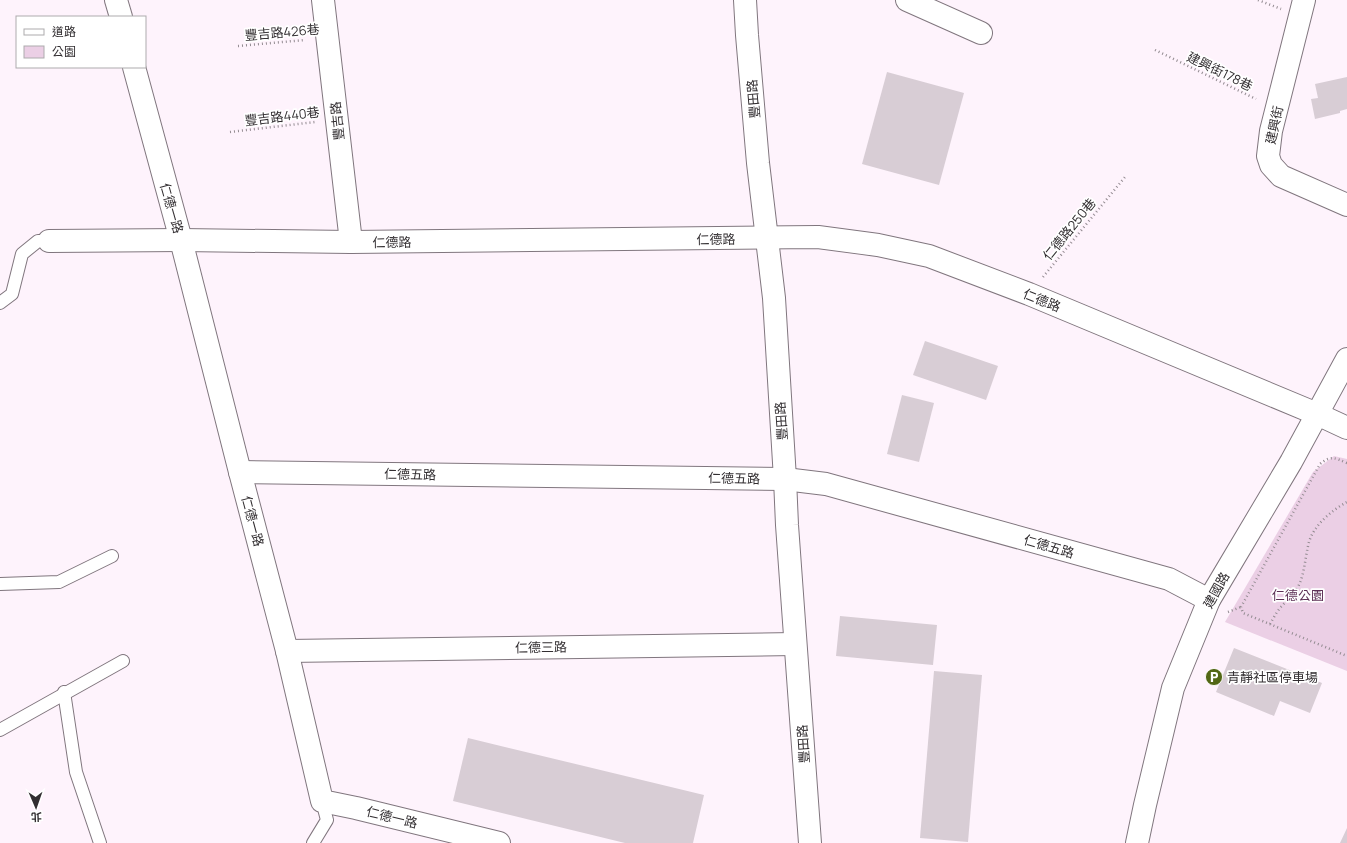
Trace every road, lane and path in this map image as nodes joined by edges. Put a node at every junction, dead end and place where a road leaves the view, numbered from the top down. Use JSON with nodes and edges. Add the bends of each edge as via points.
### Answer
{"nodes":[{"id":1,"x":116,"y":0,"type":"edge"},
{"id":2,"x":323,"y":0,"type":"edge"},
{"id":3,"x":745,"y":0,"type":"edge"},
{"id":4,"x":907,"y":0,"type":"edge"},
{"id":5,"x":1304,"y":0,"type":"edge"},
{"id":6,"x":121,"y":16,"type":"edge"},
{"id":7,"x":981,"y":33,"type":"dead end"},
{"id":8,"x":328,"y":38,"type":"junction"},
{"id":9,"x":238,"y":46,"type":"dead end"},
{"id":10,"x":1155,"y":50,"type":"dead end"},
{"id":11,"x":134,"y":68,"type":"edge"},
{"id":12,"x":1277,"y":109,"type":"junction"},
{"id":13,"x":337,"y":120,"type":"junction"},
{"id":14,"x":230,"y":132,"type":"dead end"},
{"id":15,"x":1125,"y":177,"type":"dead end"},
{"id":16,"x":1347,"y":205,"type":"edge"},
{"id":17,"x":766,"y":238,"type":"junction"},
{"id":18,"x":181,"y":240,"type":"junction"},
{"id":19,"x":49,"y":241,"type":"joint"},
{"id":20,"x":351,"y":242,"type":"junction"},
{"id":21,"x":1029,"y":294,"type":"junction"},
{"id":22,"x":0,"y":303,"type":"edge"},
{"id":23,"x":1347,"y":359,"type":"edge"},
{"id":24,"x":1317,"y":414,"type":"junction"},
{"id":25,"x":1347,"y":428,"type":"edge"},
{"id":26,"x":1347,"y":463,"type":"edge"},
{"id":27,"x":240,"y":472,"type":"junction"},
{"id":28,"x":785,"y":479,"type":"junction"},
{"id":29,"x":1347,"y":502,"type":"edge"},
{"id":30,"x":112,"y":556,"type":"dead end"},
{"id":31,"x":0,"y":584,"type":"edge"},
{"id":32,"x":1209,"y":600,"type":"junction"},
{"id":33,"x":1241,"y":607,"type":"junction"},
{"id":34,"x":1225,"y":615,"type":"dead end"},
{"id":35,"x":1270,"y":624,"type":"junction"},
{"id":36,"x":796,"y":644,"type":"junction"},
{"id":37,"x":287,"y":651,"type":"junction"},
{"id":38,"x":1347,"y":656,"type":"edge"},
{"id":39,"x":123,"y":661,"type":"dead end"},
{"id":40,"x":64,"y":692,"type":"junction"},
{"id":41,"x":0,"y":730,"type":"edge"},
{"id":42,"x":322,"y":801,"type":"junction"},
{"id":43,"x":100,"y":843,"type":"edge"},
{"id":44,"x":313,"y":843,"type":"edge"},
{"id":45,"x":499,"y":843,"type":"edge"},
{"id":46,"x":810,"y":843,"type":"edge"},
{"id":47,"x":1137,"y":843,"type":"edge"}],
"edges":[{"from":1,"to":6,"type":"street"},
{"from":2,"to":8,"type":"street","name":"豐吉路"},
{"from":3,"to":17,"type":"street","name":"豐田路"},
{"from":4,"to":7,"type":"street"},
{"from":5,"to":12,"type":"street","name":"建興街"},
{"from":8,"to":9,"type":"path","name":"豐吉路426巷"},
{"from":8,"to":13,"type":"street","name":"豐吉路"},
{"from":10,"to":12,"type":"path","name":"建興街178巷"},
{"from":11,"to":18,"type":"street","name":"仁德一路"},
{"from":12,"to":16,"type":"street","name":"建興街","via":[[1269,144],[1268,156],[1271,165],[1281,176]]},
{"from":13,"to":14,"type":"path","name":"豐吉路440巷"},
{"from":13,"to":20,"type":"street","name":"豐吉路"},
{"from":15,"to":21,"type":"path","name":"仁德路250巷"},
{"from":17,"to":20,"type":"street","name":"仁德路"},
{"from":17,"to":21,"type":"street","name":"仁德路","via":[[818,237],[878,244],[929,256]]},
{"from":17,"to":28,"type":"street","name":"豐田路","via":[[774,298]]},
{"from":18,"to":19,"type":"street","name":"仁德路"},
{"from":18,"to":20,"type":"street","name":"仁德路"},
{"from":18,"to":27,"type":"street","name":"仁德一路"},
{"from":19,"to":22,"type":"lane","via":[[38,241],[22,254],[12,294]]},
{"from":21,"to":24,"type":"street","name":"仁德路"},
{"from":23,"to":24,"type":"street","name":"建國路"},
{"from":24,"to":25,"type":"street","name":"仁德路"},
{"from":24,"to":32,"type":"street","name":"建國路"},
{"from":26,"to":33,"type":"path","via":[[1336,458],[1328,458],[1320,464]]},
{"from":27,"to":28,"type":"street","name":"仁德五路"},
{"from":27,"to":37,"type":"street","name":"仁德一路"},
{"from":28,"to":32,"type":"street","name":"仁德五路","via":[[826,484],[1169,579]]},
{"from":28,"to":36,"type":"street","name":"豐田路"},
{"from":29,"to":35,"type":"path","via":[[1315,530],[1309,541],[1303,575],[1298,587]]},
{"from":30,"to":31,"type":"lane","via":[[58,582]]},
{"from":32,"to":47,"type":"street","name":"建國路","via":[[1173,688]]},
{"from":33,"to":34,"type":"path"},
{"from":33,"to":35,"type":"path","via":[[1243,613]]},
{"from":35,"to":38,"type":"path"},
{"from":36,"to":37,"type":"street","name":"仁德三路"},
{"from":36,"to":46,"type":"street","name":"豐田路"},
{"from":37,"to":42,"type":"street","name":"仁德一路"},
{"from":39,"to":40,"type":"lane"},
{"from":40,"to":41,"type":"lane"},
{"from":40,"to":43,"type":"lane","via":[[76,772]]},
{"from":42,"to":44,"type":"lane","via":[[327,820]]},
{"from":42,"to":45,"type":"street","name":"仁德一路"}]}
